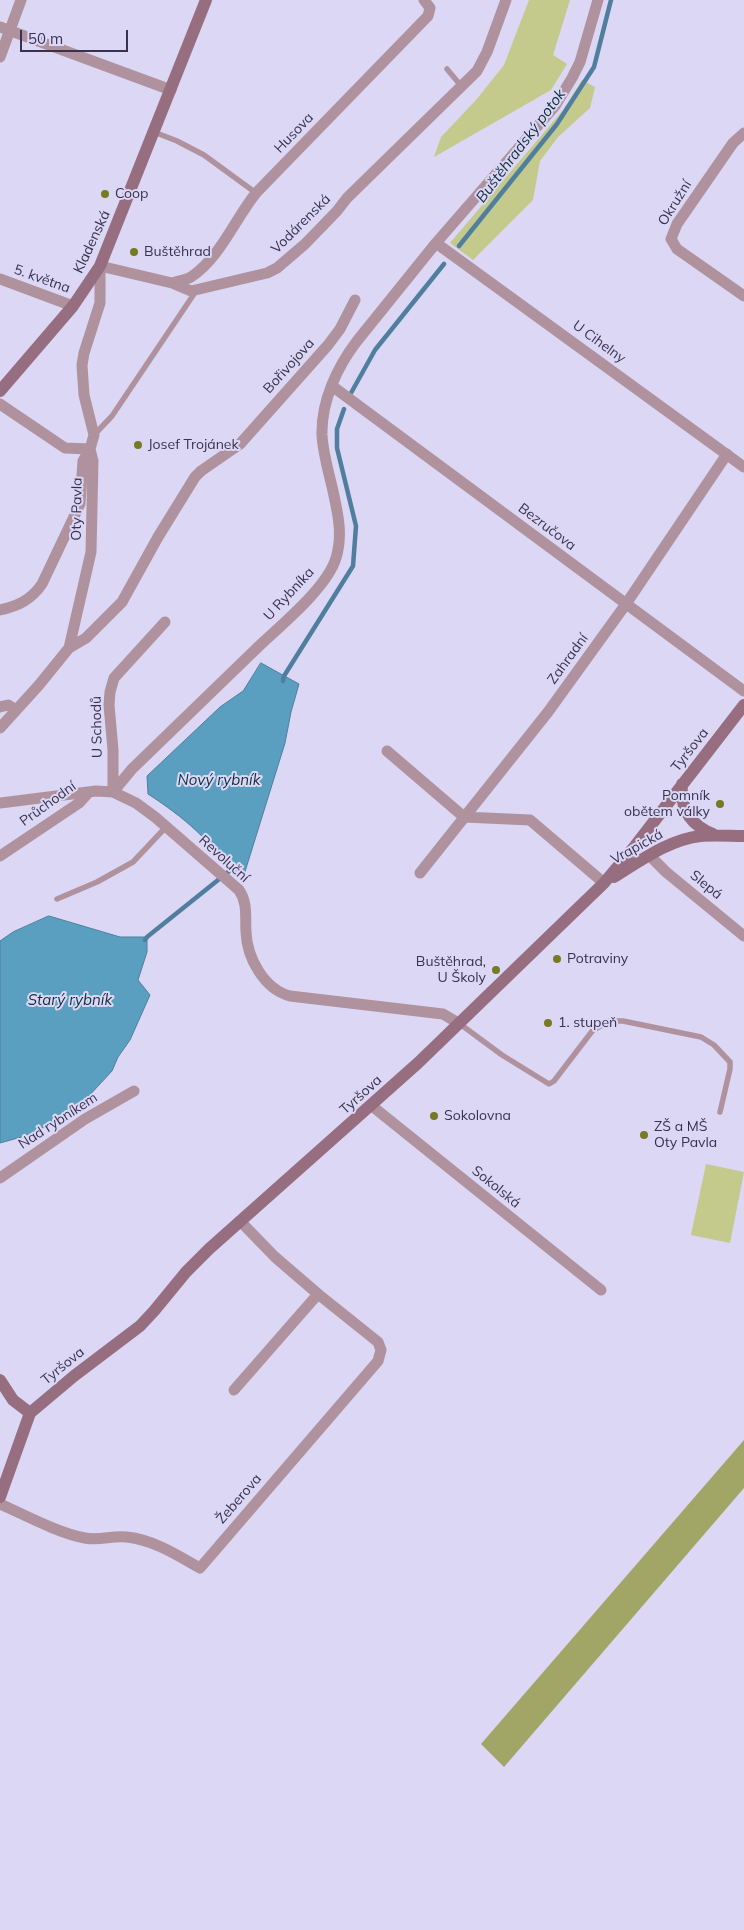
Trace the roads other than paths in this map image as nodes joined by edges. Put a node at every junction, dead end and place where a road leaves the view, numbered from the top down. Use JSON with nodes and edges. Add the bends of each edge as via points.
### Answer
{"nodes":[{"id":1,"x":21,"y":0,"type":"edge"},
{"id":2,"x":206,"y":0,"type":"edge"},
{"id":3,"x":424,"y":0,"type":"edge"},
{"id":4,"x":506,"y":0,"type":"edge"},
{"id":5,"x":598,"y":0,"type":"edge"},
{"id":6,"x":5,"y":29,"type":"edge"},
{"id":7,"x":0,"y":57,"type":"edge"},
{"id":8,"x":447,"y":69,"type":"dead end"},
{"id":9,"x":462,"y":87,"type":"junction"},
{"id":10,"x":171,"y":90,"type":"junction"},
{"id":11,"x":154,"y":132,"type":"junction"},
{"id":12,"x":744,"y":133,"type":"edge"},
{"id":13,"x":256,"y":193,"type":"junction"},
{"id":14,"x":436,"y":243,"type":"junction"},
{"id":15,"x":100,"y":266,"type":"junction"},
{"id":16,"x":0,"y":279,"type":"edge"},
{"id":17,"x":172,"y":283,"type":"junction"},
{"id":18,"x":196,"y":291,"type":"junction"},
{"id":19,"x":744,"y":296,"type":"edge"},
{"id":20,"x":354,"y":300,"type":"dead end"},
{"id":21,"x":73,"y":306,"type":"junction"},
{"id":22,"x":328,"y":345,"type":"junction"},
{"id":23,"x":345,"y":358,"type":"junction"},
{"id":24,"x":332,"y":386,"type":"junction"},
{"id":25,"x":0,"y":392,"type":"edge"},
{"id":26,"x":0,"y":404,"type":"edge"},
{"id":27,"x":94,"y":434,"type":"junction"},
{"id":28,"x":90,"y":449,"type":"junction"},
{"id":29,"x":727,"y":454,"type":"junction"},
{"id":30,"x":744,"y":466,"type":"edge"},
{"id":31,"x":626,"y":604,"type":"junction"},
{"id":32,"x":0,"y":610,"type":"edge"},
{"id":33,"x":165,"y":622,"type":"dead end"},
{"id":34,"x":69,"y":648,"type":"junction"},
{"id":35,"x":744,"y":691,"type":"edge"},
{"id":36,"x":744,"y":704,"type":"edge"},
{"id":37,"x":0,"y":707,"type":"edge"},
{"id":38,"x":16,"y":710,"type":"junction"},
{"id":39,"x":0,"y":728,"type":"edge"},
{"id":40,"x":387,"y":751,"type":"dead end"},
{"id":41,"x":682,"y":784,"type":"junction"},
{"id":42,"x":89,"y":792,"type":"junction"},
{"id":43,"x":112,"y":792,"type":"junction"},
{"id":44,"x":0,"y":803,"type":"edge"},
{"id":45,"x":464,"y":817,"type":"junction"},
{"id":46,"x":166,"y":827,"type":"junction"},
{"id":47,"x":715,"y":836,"type":"junction"},
{"id":48,"x":744,"y":836,"type":"edge"},
{"id":49,"x":0,"y":856,"type":"edge"},
{"id":50,"x":650,"y":856,"type":"junction"},
{"id":51,"x":420,"y":873,"type":"dead end"},
{"id":52,"x":604,"y":883,"type":"junction"},
{"id":53,"x":57,"y":899,"type":"dead end"},
{"id":54,"x":744,"y":936,"type":"edge"},
{"id":55,"x":460,"y":1024,"type":"junction"},
{"id":56,"x":134,"y":1091,"type":"dead end"},
{"id":57,"x":372,"y":1106,"type":"junction"},
{"id":58,"x":720,"y":1112,"type":"dead end"},
{"id":59,"x":0,"y":1178,"type":"edge"},
{"id":60,"x":240,"y":1221,"type":"junction"},
{"id":61,"x":601,"y":1290,"type":"dead end"},
{"id":62,"x":318,"y":1294,"type":"junction"},
{"id":63,"x":0,"y":1380,"type":"edge"},
{"id":64,"x":234,"y":1390,"type":"dead end"},
{"id":65,"x":30,"y":1414,"type":"junction"},
{"id":66,"x":0,"y":1497,"type":"edge"},
{"id":67,"x":0,"y":1504,"type":"edge"}],
"edges":[{"from":1,"to":6,"type":"street"},
{"from":2,"to":10,"type":"street","name":"Kladenská"},
{"from":3,"to":13,"type":"street","name":"Husova","via":[[430,8],[428,16]]},
{"from":4,"to":9,"type":"street","name":"Vodárenská","via":[[481,64]]},
{"from":5,"to":14,"type":"street","via":[[580,62],[555,106]]},
{"from":6,"to":7,"type":"street"},
{"from":6,"to":10,"type":"street"},
{"from":8,"to":9,"type":"lane"},
{"from":9,"to":18,"type":"street","name":"Vodárenská","via":[[347,198],[312,238],[277,268]]},
{"from":10,"to":11,"type":"street","name":"Kladenská"},
{"from":11,"to":13,"type":"lane","via":[[204,155]]},
{"from":11,"to":15,"type":"street","name":"Kladenská"},
{"from":12,"to":19,"type":"street","name":"Okružní","via":[[727,151],[677,224],[671,239],[677,249]]},
{"from":13,"to":17,"type":"street","name":"Husova","via":[[218,250],[191,277]]},
{"from":14,"to":23,"type":"street"},
{"from":14,"to":29,"type":"street","name":"U Cihelny"},
{"from":15,"to":17,"type":"street"},
{"from":15,"to":21,"type":"street","name":"Kladenská"},
{"from":15,"to":27,"type":"street","name":"Oty Pavla","via":[[100,303],[82,365],[84,395]]},
{"from":16,"to":21,"type":"street","name":"5. května"},
{"from":17,"to":18,"type":"street"},
{"from":18,"to":27,"type":"lane","via":[[112,416]]},
{"from":20,"to":22,"type":"street"},
{"from":21,"to":25,"type":"street","name":"Kladenská"},
{"from":22,"to":23,"type":"street","name":"Bořivojova"},
{"from":22,"to":34,"type":"street","name":"Bořivojova","via":[[240,444],[198,474],[122,602],[83,640]]},
{"from":23,"to":24,"type":"street","name":"U Rybníka"},
{"from":24,"to":31,"type":"street","name":"Bezručova"},
{"from":24,"to":43,"type":"street","name":"U Rybníka","via":[[322,435],[340,537],[329,572],[300,606]]},
{"from":26,"to":28,"type":"street","via":[[65,448]]},
{"from":27,"to":28,"type":"street","name":"Oty Pavla"},
{"from":28,"to":32,"type":"street","via":[[84,461],[80,504],[42,584],[22,604]]},
{"from":28,"to":34,"type":"street","name":"Oty Pavla","via":[[92,552]]},
{"from":29,"to":30,"type":"street","name":"U Cihelny"},
{"from":29,"to":31,"type":"street","name":"Zahradní"},
{"from":31,"to":35,"type":"street","name":"Bezručova"},
{"from":31,"to":45,"type":"street","name":"Zahradní","via":[[536,729]]},
{"from":33,"to":43,"type":"street","name":"U Schodů","via":[[114,678],[109,705]]},
{"from":34,"to":38,"type":"street","name":"Oty Pavla"},
{"from":36,"to":41,"type":"street","name":"Tyršova"},
{"from":37,"to":38,"type":"street","via":[[8,705]]},
{"from":38,"to":39,"type":"street","name":"Oty Pavla"},
{"from":40,"to":45,"type":"street"},
{"from":41,"to":47,"type":"street","via":[[683,805],[688,817]]},
{"from":41,"to":52,"type":"street","name":"Tyršova"},
{"from":42,"to":43,"type":"street","name":"Revoluční"},
{"from":42,"to":44,"type":"street","name":"Revoluční"},
{"from":42,"to":49,"type":"street","name":"Průchodní","via":[[79,804]]},
{"from":43,"to":46,"type":"street","name":"Revoluční","via":[[136,803]]},
{"from":45,"to":51,"type":"street","name":"Zahradní"},
{"from":45,"to":52,"type":"street","via":[[530,820]]},
{"from":46,"to":53,"type":"lane","via":[[126,867]]},
{"from":46,"to":55,"type":"street","name":"Revoluční","via":[[239,890],[245,900],[251,956],[275,990],[290,996],[442,1014]]},
{"from":47,"to":48,"type":"street","name":"Vrapická"},
{"from":47,"to":50,"type":"street","name":"Vrapická","via":[[682,841]]},
{"from":50,"to":52,"type":"street","name":"Vrapická"},
{"from":50,"to":54,"type":"street","name":"Slepá"},
{"from":52,"to":55,"type":"street","name":"Tyršova"},
{"from":55,"to":57,"type":"street","name":"Tyršova"},
{"from":55,"to":58,"type":"lane","via":[[549,1084],[587,1037],[604,1023],[623,1021],[701,1037],[730,1062]]},
{"from":56,"to":59,"type":"street","name":"Nad rybníkem","via":[[85,1119]]},
{"from":57,"to":60,"type":"street","name":"Tyršova"},
{"from":57,"to":61,"type":"street","name":"Sokolská"},
{"from":60,"to":62,"type":"street","name":"Žeberova"},
{"from":60,"to":65,"type":"street","name":"Tyršova","via":[[186,1272],[140,1326]]},
{"from":62,"to":64,"type":"street"},
{"from":62,"to":67,"type":"street","name":"Žeberova","via":[[378,1342],[378,1361],[200,1568],[162,1546],[118,1536],[94,1539],[72,1535]]},
{"from":63,"to":65,"type":"street","via":[[13,1400]]},
{"from":65,"to":66,"type":"street","name":"Tyršova"}]}
